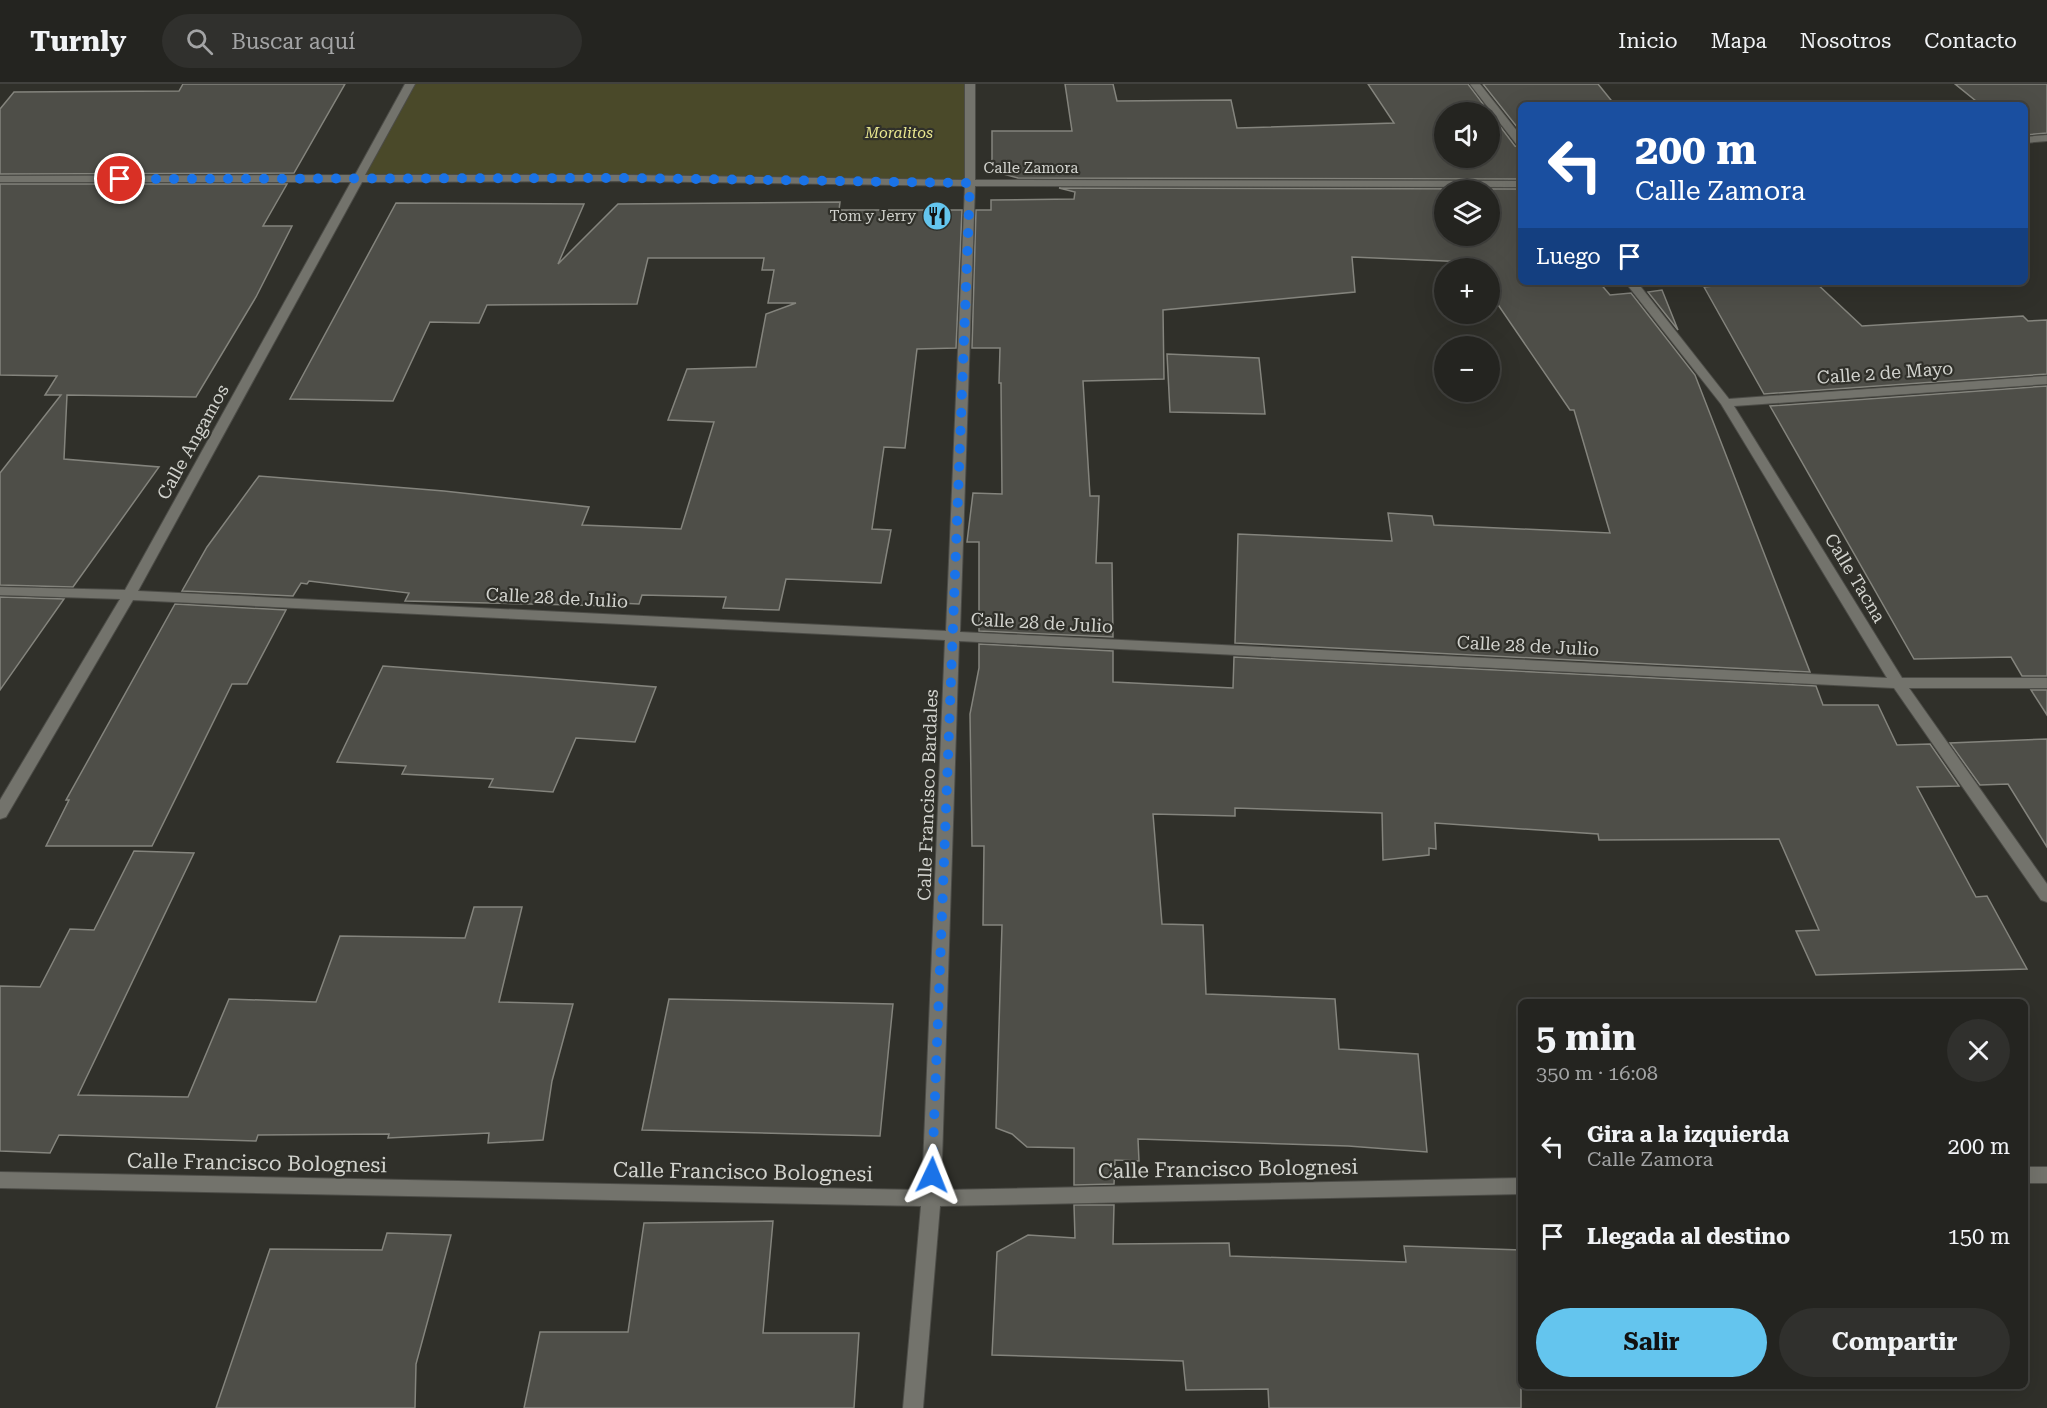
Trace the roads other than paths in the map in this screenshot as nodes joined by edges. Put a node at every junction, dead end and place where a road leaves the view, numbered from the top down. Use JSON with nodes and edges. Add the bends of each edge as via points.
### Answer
{"nodes":[{"id":1,"x":410,"y":84,"type":"edge"},
{"id":2,"x":970,"y":84,"type":"edge"},
{"id":3,"x":1475,"y":84,"type":"edge"},
{"id":4,"x":2047,"y":138,"type":"edge"},
{"id":5,"x":1518,"y":139,"type":"edge"},
{"id":6,"x":2028,"y":140,"type":"edge"},
{"id":7,"x":0,"y":179,"type":"edge"},
{"id":8,"x":359,"y":180,"type":"junction"},
{"id":9,"x":970,"y":183,"type":"junction"},
{"id":10,"x":1518,"y":184,"type":"edge"},
{"id":11,"x":1633,"y":285,"type":"edge"},
{"id":12,"x":2047,"y":380,"type":"edge"},
{"id":13,"x":1726,"y":403,"type":"junction"},
{"id":14,"x":0,"y":591,"type":"edge"},
{"id":15,"x":129,"y":596,"type":"junction"},
{"id":16,"x":954,"y":638,"type":"junction"},
{"id":17,"x":1898,"y":683,"type":"junction"},
{"id":18,"x":2047,"y":683,"type":"edge"},
{"id":19,"x":0,"y":813,"type":"edge"},
{"id":20,"x":2047,"y":896,"type":"edge"},
{"id":21,"x":2028,"y":1175,"type":"edge"},
{"id":22,"x":2047,"y":1175,"type":"edge"},
{"id":23,"x":0,"y":1180,"type":"edge"},
{"id":24,"x":1518,"y":1186,"type":"edge"},
{"id":25,"x":931,"y":1198,"type":"junction"},
{"id":26,"x":913,"y":1408,"type":"edge"}],
"edges":[{"from":1,"to":8,"type":"street","name":"Calle Angamos"},
{"from":2,"to":9,"type":"street","name":"Calle Francisco Bardales"},
{"from":3,"to":5,"type":"street"},
{"from":4,"to":6,"type":"street"},
{"from":7,"to":8,"type":"street","name":"Calle Zamora"},
{"from":8,"to":9,"type":"street","name":"Calle Zamora","via":[[628,178]]},
{"from":8,"to":15,"type":"street","name":"Calle Angamos"},
{"from":9,"to":10,"type":"street","name":"Calle Zamora"},
{"from":9,"to":16,"type":"street","name":"Calle Francisco Bardales"},
{"from":11,"to":13,"type":"street","name":"Calle Tacna"},
{"from":12,"to":13,"type":"street","name":"Calle 2 de Mayo"},
{"from":13,"to":17,"type":"street","name":"Calle Tacna"},
{"from":14,"to":15,"type":"street","name":"Calle 28 de Julio"},
{"from":15,"to":16,"type":"street","name":"Calle 28 de Julio"},
{"from":15,"to":19,"type":"street","name":"Calle Angamos"},
{"from":16,"to":17,"type":"street","name":"Calle 28 de Julio"},
{"from":16,"to":25,"type":"street","name":"Calle Francisco Bardales"},
{"from":17,"to":18,"type":"street","name":"Calle 28 de Julio"},
{"from":17,"to":20,"type":"street","name":"Calle Tacna"},
{"from":21,"to":22,"type":"street"},
{"from":23,"to":25,"type":"street","name":"Calle Francisco Bolognesi"},
{"from":24,"to":25,"type":"street","name":"Calle Francisco Bolognesi"},
{"from":25,"to":26,"type":"street","name":"Calle Francisco Bardales"}]}
